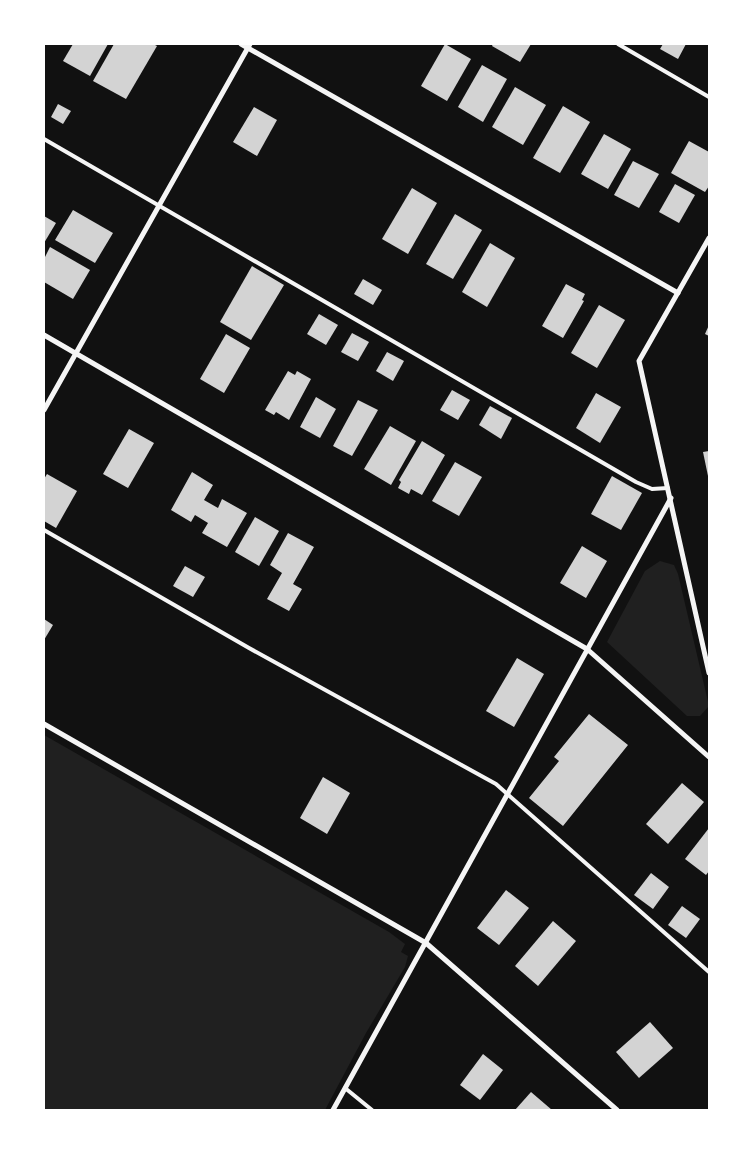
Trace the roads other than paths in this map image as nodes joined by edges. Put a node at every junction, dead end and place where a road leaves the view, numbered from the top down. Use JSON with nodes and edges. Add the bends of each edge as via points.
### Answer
{"nodes":[{"id":1,"x":241,"y":44,"type":"edge"},
{"id":2,"x":618,"y":44,"type":"edge"},
{"id":3,"x":249,"y":46,"type":"edge"},
{"id":4,"x":709,"y":97,"type":"edge"},
{"id":5,"x":44,"y":139,"type":"edge"},
{"id":6,"x":160,"y":206,"type":"junction"},
{"id":7,"x":709,"y":238,"type":"edge"},
{"id":8,"x":678,"y":293,"type":"junction"},
{"id":9,"x":44,"y":335,"type":"edge"},
{"id":10,"x":76,"y":354,"type":"junction"},
{"id":11,"x":44,"y":410,"type":"edge"},
{"id":12,"x":668,"y":488,"type":"junction"},
{"id":13,"x":670,"y":498,"type":"junction"},
{"id":14,"x":44,"y":530,"type":"edge"},
{"id":15,"x":587,"y":649,"type":"junction"},
{"id":16,"x":709,"y":673,"type":"edge"},
{"id":17,"x":44,"y":724,"type":"edge"},
{"id":18,"x":709,"y":757,"type":"edge"},
{"id":19,"x":507,"y":795,"type":"junction"},
{"id":20,"x":426,"y":943,"type":"junction"},
{"id":21,"x":709,"y":972,"type":"edge"},
{"id":22,"x":345,"y":1088,"type":"junction"},
{"id":23,"x":333,"y":1110,"type":"edge"},
{"id":24,"x":372,"y":1110,"type":"edge"},
{"id":25,"x":617,"y":1110,"type":"edge"}],
"edges":[{"from":1,"to":3,"type":"street"},
{"from":2,"to":4,"type":"lane"},
{"from":3,"to":6,"type":"street"},
{"from":3,"to":8,"type":"street"},
{"from":5,"to":6,"type":"lane"},
{"from":6,"to":10,"type":"street"},
{"from":6,"to":12,"type":"lane","via":[[636,482],[652,489]]},
{"from":7,"to":8,"type":"street"},
{"from":8,"to":12,"type":"street","via":[[639,361]]},
{"from":9,"to":10,"type":"street"},
{"from":10,"to":11,"type":"street"},
{"from":10,"to":15,"type":"street"},
{"from":12,"to":13,"type":"street"},
{"from":13,"to":15,"type":"street"},
{"from":13,"to":16,"type":"street"},
{"from":14,"to":19,"type":"lane","via":[[249,648],[427,744],[496,784]]},
{"from":15,"to":18,"type":"street"},
{"from":15,"to":19,"type":"street"},
{"from":17,"to":20,"type":"street"},
{"from":19,"to":20,"type":"street"},
{"from":19,"to":21,"type":"lane"},
{"from":20,"to":22,"type":"street"},
{"from":20,"to":25,"type":"street"},
{"from":22,"to":23,"type":"street"},
{"from":22,"to":24,"type":"lane"}]}
